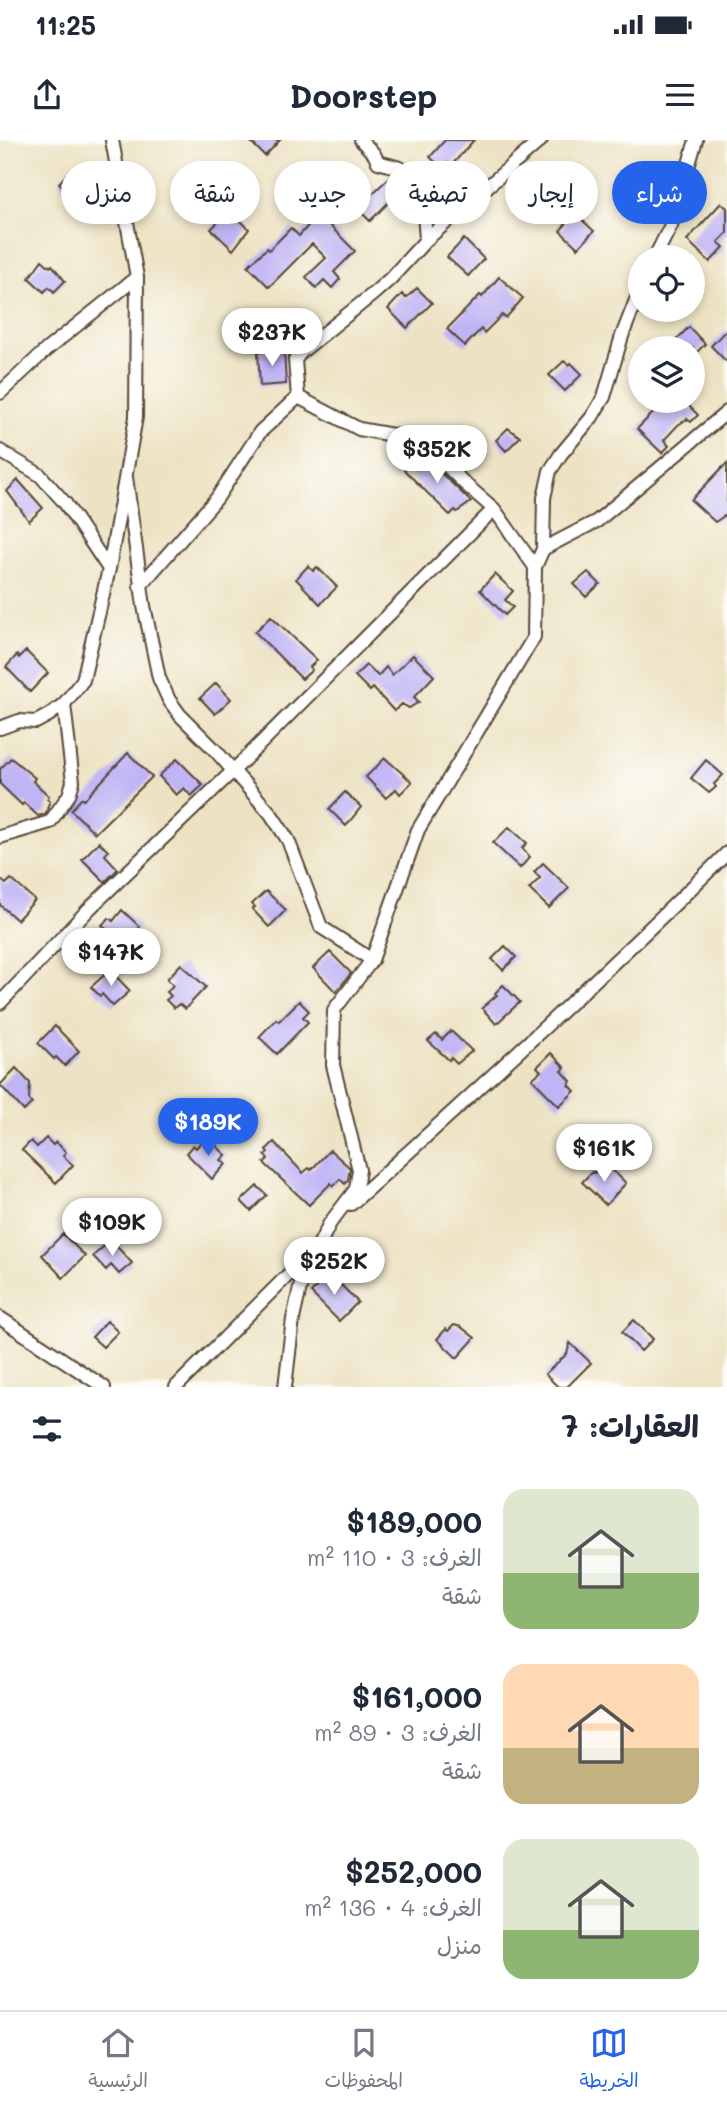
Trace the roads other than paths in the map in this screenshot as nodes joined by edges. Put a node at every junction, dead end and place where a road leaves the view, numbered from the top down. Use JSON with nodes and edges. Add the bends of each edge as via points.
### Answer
{"nodes":[{"id":1,"x":112,"y":140,"type":"edge"},
{"id":2,"x":541,"y":140,"type":"edge"},
{"id":3,"x":696,"y":140,"type":"edge"},
{"id":4,"x":362,"y":141,"type":"edge"},
{"id":5,"x":426,"y":240,"type":"junction"},
{"id":6,"x":661,"y":245,"type":"edge"},
{"id":7,"x":138,"y":277,"type":"junction"},
{"id":8,"x":628,"y":321,"type":"edge"},
{"id":9,"x":0,"y":393,"type":"edge"},
{"id":10,"x":298,"y":397,"type":"junction"},
{"id":11,"x":727,"y":412,"type":"edge"},
{"id":12,"x":0,"y":451,"type":"edge"},
{"id":13,"x":126,"y":477,"type":"junction"},
{"id":14,"x":494,"y":509,"type":"junction"},
{"id":15,"x":543,"y":549,"type":"junction"},
{"id":16,"x":535,"y":566,"type":"junction"},
{"id":17,"x":110,"y":569,"type":"junction"},
{"id":18,"x":140,"y":586,"type":"junction"},
{"id":19,"x":64,"y":704,"type":"junction"},
{"id":20,"x":0,"y":727,"type":"edge"},
{"id":21,"x":234,"y":770,"type":"junction"},
{"id":22,"x":0,"y":836,"type":"edge"},
{"id":23,"x":727,"y":853,"type":"edge"},
{"id":24,"x":372,"y":960,"type":"junction"},
{"id":25,"x":0,"y":1003,"type":"edge"},
{"id":26,"x":330,"y":1223,"type":"junction"},
{"id":27,"x":321,"y":1242,"type":"junction"},
{"id":28,"x":0,"y":1318,"type":"edge"},
{"id":29,"x":104,"y":1387,"type":"edge"},
{"id":30,"x":176,"y":1387,"type":"edge"},
{"id":31,"x":285,"y":1387,"type":"edge"}],
"edges":[{"from":1,"to":7,"type":"street"},
{"from":2,"to":5,"type":"street"},
{"from":3,"to":6,"type":"street"},
{"from":4,"to":5,"type":"street","via":[[378,162],[400,168],[422,187]]},
{"from":5,"to":10,"type":"street","via":[[390,279],[301,352],[295,360]]},
{"from":7,"to":9,"type":"street"},
{"from":7,"to":13,"type":"street","via":[[136,416]]},
{"from":8,"to":15,"type":"street","via":[[604,397],[550,471],[544,498]]},
{"from":10,"to":14,"type":"street","via":[[359,429],[421,440]]},
{"from":10,"to":18,"type":"street","via":[[260,432],[217,498]]},
{"from":11,"to":15,"type":"street","via":[[597,521]]},
{"from":12,"to":17,"type":"street","via":[[40,475]]},
{"from":13,"to":17,"type":"street"},
{"from":13,"to":18,"type":"street"},
{"from":14,"to":16,"type":"street"},
{"from":14,"to":21,"type":"street"},
{"from":15,"to":16,"type":"street"},
{"from":16,"to":24,"type":"street","via":[[534,638],[418,830]]},
{"from":17,"to":19,"type":"street","via":[[83,680]]},
{"from":18,"to":21,"type":"street","via":[[159,678],[169,700]]},
{"from":19,"to":20,"type":"street","via":[[36,722]]},
{"from":19,"to":22,"type":"street","via":[[73,782],[69,795],[50,822]]},
{"from":21,"to":24,"type":"street","via":[[288,841],[321,927]]},
{"from":21,"to":25,"type":"street","via":[[89,909]]},
{"from":23,"to":26,"type":"street","via":[[539,1034]]},
{"from":24,"to":26,"type":"street","via":[[334,1010],[333,1065],[359,1170],[356,1189]]},
{"from":26,"to":27,"type":"street"},
{"from":27,"to":30,"type":"street"},
{"from":27,"to":31,"type":"street","via":[[297,1298]]},
{"from":28,"to":29,"type":"street"}]}
